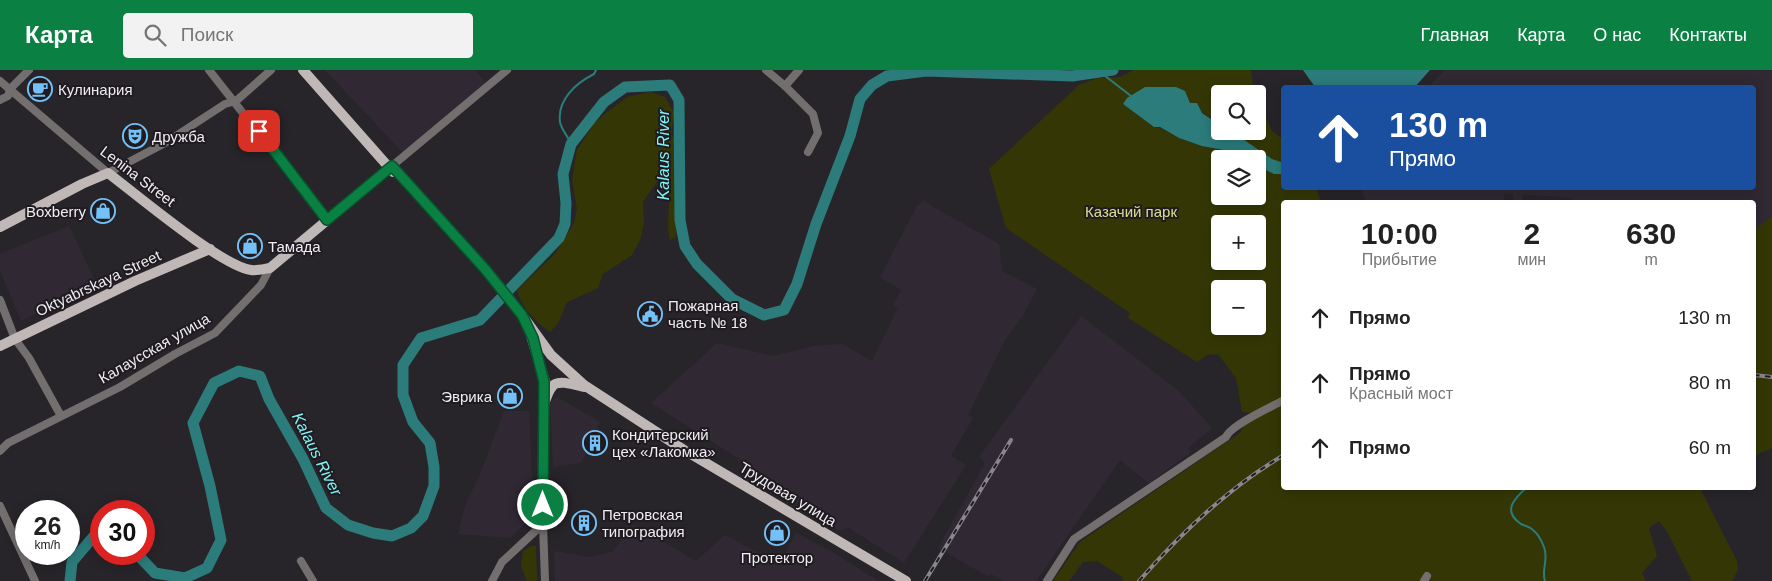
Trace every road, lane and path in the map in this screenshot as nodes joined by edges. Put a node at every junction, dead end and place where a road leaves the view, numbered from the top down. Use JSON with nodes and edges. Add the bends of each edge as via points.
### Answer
{"nodes":[{"id":1,"x":29,"y":70,"type":"edge"},
{"id":2,"x":210,"y":70,"type":"edge"},
{"id":3,"x":271,"y":70,"type":"edge"},
{"id":4,"x":303,"y":70,"type":"edge"},
{"id":5,"x":507,"y":70,"type":"edge"},
{"id":6,"x":766,"y":70,"type":"edge"},
{"id":7,"x":799,"y":70,"type":"edge"},
{"id":8,"x":0,"y":81,"type":"edge"},
{"id":9,"x":785,"y":86,"type":"junction"},
{"id":10,"x":10,"y":89,"type":"junction"},
{"id":11,"x":0,"y":100,"type":"edge"},
{"id":12,"x":236,"y":101,"type":"junction"},
{"id":13,"x":808,"y":152,"type":"dead end"},
{"id":14,"x":391,"y":168,"type":"junction"},
{"id":15,"x":108,"y":174,"type":"junction"},
{"id":16,"x":327,"y":220,"type":"junction"},
{"id":17,"x":0,"y":227,"type":"edge"},
{"id":18,"x":210,"y":249,"type":"junction"},
{"id":19,"x":270,"y":268,"type":"junction"},
{"id":20,"x":0,"y":300,"type":"edge"},
{"id":21,"x":522,"y":315,"type":"junction"},
{"id":22,"x":15,"y":339,"type":"junction"},
{"id":23,"x":0,"y":346,"type":"edge"},
{"id":24,"x":551,"y":355,"type":"junction"},
{"id":25,"x":544,"y":382,"type":"junction"},
{"id":26,"x":587,"y":387,"type":"junction"},
{"id":27,"x":1281,"y":402,"type":"edge"},
{"id":28,"x":543,"y":408,"type":"junction"},
{"id":29,"x":61,"y":416,"type":"junction"},
{"id":30,"x":0,"y":451,"type":"edge"},
{"id":31,"x":0,"y":506,"type":"edge"},
{"id":32,"x":542,"y":524,"type":"junction"},
{"id":33,"x":301,"y":561,"type":"dead end"},
{"id":34,"x":35,"y":581,"type":"edge"},
{"id":35,"x":313,"y":581,"type":"edge"},
{"id":36,"x":492,"y":581,"type":"edge"},
{"id":37,"x":545,"y":581,"type":"edge"},
{"id":38,"x":906,"y":581,"type":"edge"},
{"id":39,"x":1047,"y":581,"type":"edge"}],
"edges":[{"from":1,"to":10,"type":"street"},
{"from":2,"to":12,"type":"street"},
{"from":3,"to":12,"type":"street"},
{"from":4,"to":14,"type":"main road"},
{"from":5,"to":14,"type":"street","name":"Калаусская улица"},
{"from":6,"to":9,"type":"street"},
{"from":7,"to":9,"type":"street"},
{"from":8,"to":10,"type":"street","name":"Lenina Street"},
{"from":9,"to":13,"type":"street","via":[[813,114],[818,133]]},
{"from":10,"to":11,"type":"street","via":[[8,96]]},
{"from":10,"to":15,"type":"street","name":"Lenina Street"},
{"from":12,"to":15,"type":"street","via":[[225,104],[165,143]]},
{"from":12,"to":16,"type":"street"},
{"from":14,"to":16,"type":"main road","name":"Калаусская улица"},
{"from":14,"to":21,"type":"main road","via":[[448,233],[485,269]]},
{"from":15,"to":17,"type":"main road"},
{"from":15,"to":18,"type":"main road","name":"Lenina Street"},
{"from":16,"to":19,"type":"main road","name":"Калаусская улица"},
{"from":18,"to":19,"type":"main road","name":"Lenina Street","via":[[245,268]]},
{"from":18,"to":22,"type":"main road","name":"Oktyabrskaya Street"},
{"from":19,"to":29,"type":"street","name":"Калаусская улица","via":[[261,285],[215,334],[120,388]]},
{"from":20,"to":22,"type":"street"},
{"from":21,"to":24,"type":"main road","name":"Трудовая улица"},
{"from":21,"to":25,"type":"main road","via":[[533,338]]},
{"from":22,"to":23,"type":"main road","name":"Oktyabrskaya Street"},
{"from":22,"to":29,"type":"street"},
{"from":24,"to":25,"type":"main road"},
{"from":24,"to":26,"type":"main road","name":"Трудовая улица"},
{"from":25,"to":28,"type":"main road"},
{"from":26,"to":28,"type":"main road","via":[[561,380],[553,384]]},
{"from":26,"to":38,"type":"main road","name":"Трудовая улица","via":[[684,450]]},
{"from":27,"to":39,"type":"street","via":[[1236,427],[1074,539]]},
{"from":28,"to":32,"type":"street"},
{"from":29,"to":30,"type":"street","name":"Калаусская улица","via":[[8,443]]},
{"from":31,"to":34,"type":"street"},
{"from":32,"to":36,"type":"street","via":[[502,562]]},
{"from":32,"to":37,"type":"street"},
{"from":33,"to":35,"type":"street"}]}
